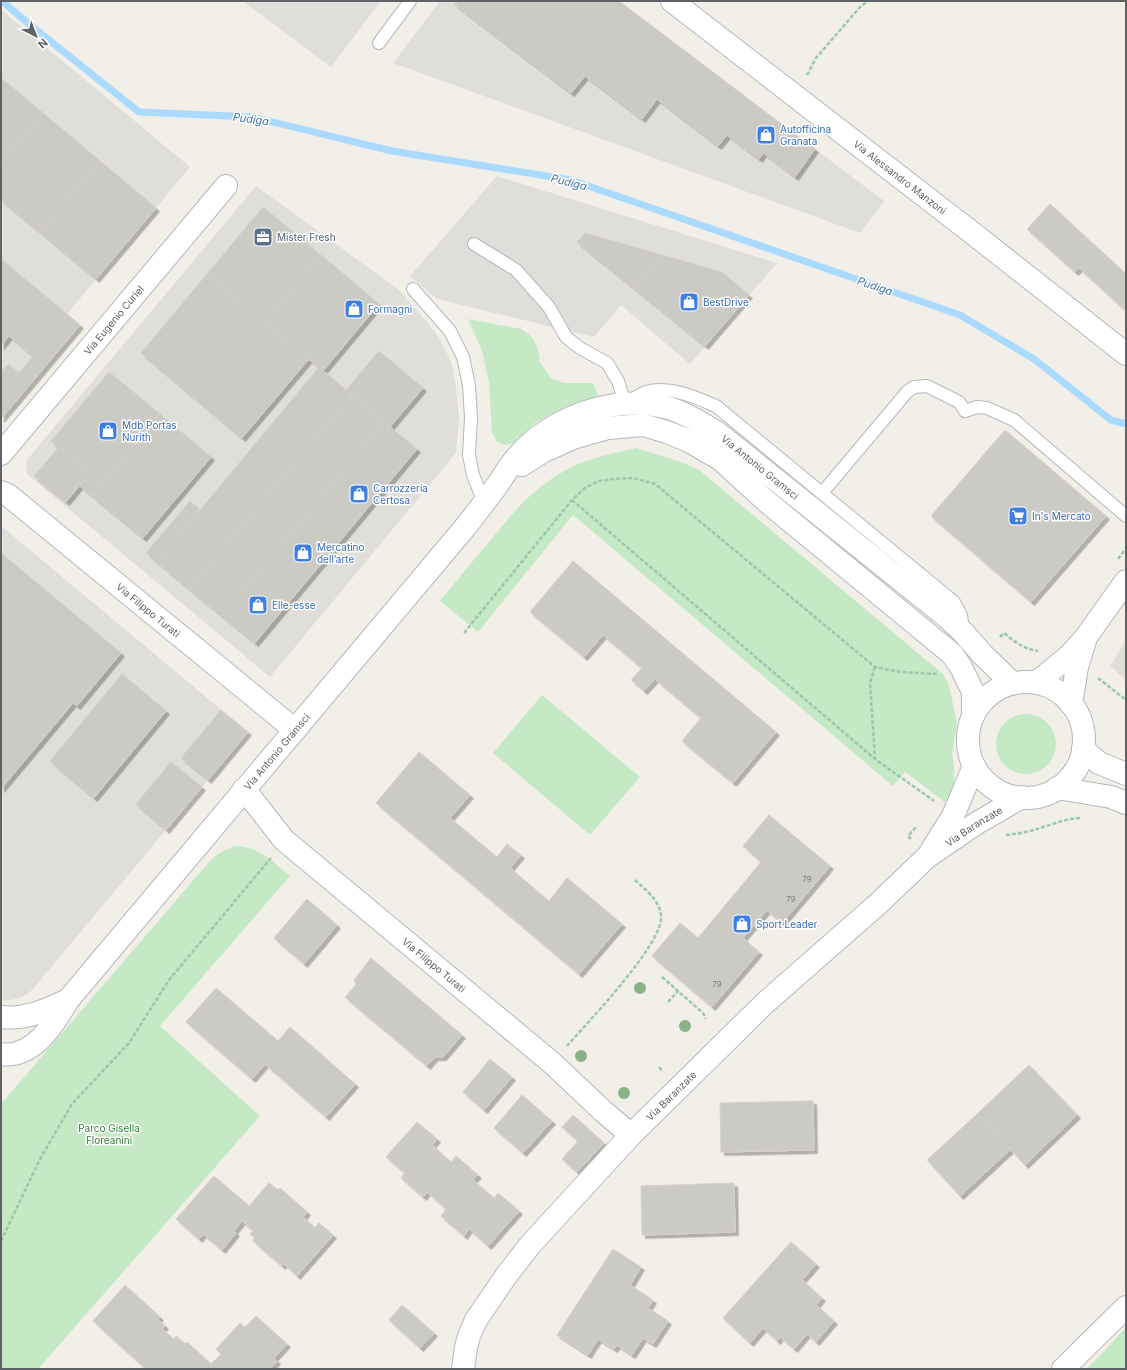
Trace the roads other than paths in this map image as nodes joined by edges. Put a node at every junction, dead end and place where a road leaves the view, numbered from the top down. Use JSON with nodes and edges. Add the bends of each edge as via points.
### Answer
{"nodes":[{"id":1,"x":410,"y":1,"type":"edge"},
{"id":2,"x":672,"y":1,"type":"edge"},
{"id":3,"x":379,"y":43,"type":"dead end"},
{"id":4,"x":226,"y":186,"type":"dead end"},
{"id":5,"x":474,"y":244,"type":"dead end"},
{"id":6,"x":413,"y":289,"type":"dead end"},
{"id":7,"x":1126,"y":354,"type":"edge"},
{"id":8,"x":625,"y":404,"type":"junction"},
{"id":9,"x":1,"y":454,"type":"edge"},
{"id":10,"x":1,"y":492,"type":"edge"},
{"id":11,"x":822,"y":493,"type":"junction"},
{"id":12,"x":484,"y":503,"type":"junction"},
{"id":13,"x":1126,"y":516,"type":"edge"},
{"id":14,"x":1126,"y":581,"type":"edge"},
{"id":15,"x":963,"y":632,"type":"junction"},
{"id":16,"x":1086,"y":637,"type":"junction"},
{"id":17,"x":1012,"y":683,"type":"junction"},
{"id":18,"x":1036,"y":683,"type":"junction"},
{"id":19,"x":1072,"y":704,"type":"junction"},
{"id":20,"x":973,"y":716,"type":"junction"},
{"id":21,"x":294,"y":730,"type":"junction"},
{"id":22,"x":1083,"y":750,"type":"junction"},
{"id":23,"x":974,"y":766,"type":"junction"},
{"id":24,"x":1126,"y":774,"type":"edge"},
{"id":25,"x":1057,"y":788,"type":"junction"},
{"id":26,"x":244,"y":789,"type":"junction"},
{"id":27,"x":1022,"y":797,"type":"junction"},
{"id":28,"x":1126,"y":803,"type":"edge"},
{"id":29,"x":927,"y":857,"type":"junction"},
{"id":30,"x":68,"y":1000,"type":"junction"},
{"id":31,"x":1,"y":1017,"type":"edge"},
{"id":32,"x":1,"y":1054,"type":"edge"},
{"id":33,"x":631,"y":1135,"type":"junction"},
{"id":34,"x":1126,"y":1307,"type":"edge"},
{"id":35,"x":463,"y":1369,"type":"edge"},
{"id":36,"x":1062,"y":1369,"type":"edge"}],
"edges":[{"from":1,"to":3,"type":"lane"},
{"from":2,"to":7,"type":"street","name":"Via Alessandro Manzoni"},
{"from":4,"to":9,"type":"street","name":"Via Eugenio Curiel"},
{"from":5,"to":8,"type":"lane","via":[[516,270],[549,307],[566,336],[580,348],[606,363],[618,381]]},
{"from":6,"to":12,"type":"lane","via":[[450,330],[463,358],[469,385],[469,455],[473,475]]},
{"from":8,"to":11,"type":"lane","via":[[647,392],[668,390],[701,399],[716,406]]},
{"from":8,"to":12,"type":"street","name":"Via Antonio Gramsci","via":[[606,406],[575,416],[540,435],[517,457]]},
{"from":8,"to":15,"type":"street","name":"Via Antonio Gramsci","via":[[639,403],[666,407],[700,422],[719,434]]},
{"from":10,"to":21,"type":"street","name":"Via Filippo Turati","via":[[8,495]]},
{"from":11,"to":13,"type":"lane","via":[[907,392],[914,387],[927,386],[959,402],[965,411],[977,407],[987,408],[1014,420]]},
{"from":11,"to":15,"type":"lane","via":[[954,602],[961,615]]},
{"from":12,"to":20,"type":"street","name":"Via Antonio Gramsci","via":[[520,467],[544,451],[573,438],[608,428],[643,425],[689,441],[720,459],[766,501],[952,654],[973,692]]},
{"from":12,"to":21,"type":"street","name":"Via Antonio Gramsci"},
{"from":14,"to":16,"type":"street"},
{"from":15,"to":17,"type":"street","name":"Via Antonio Gramsci"},
{"from":16,"to":18,"type":"street","via":[[1069,656]]},
{"from":16,"to":19,"type":"street","via":[[1077,667]]},
{"from":17,"to":18,"type":"street"},
{"from":17,"to":20,"type":"street","via":[[996,690],[982,701]]},
{"from":18,"to":19,"type":"street","via":[[1062,694]]},
{"from":19,"to":22,"type":"street","via":[[1083,734]]},
{"from":20,"to":23,"type":"street","via":[[968,733],[969,750]]},
{"from":21,"to":26,"type":"street","name":"Via Antonio Gramsci"},
{"from":22,"to":24,"type":"street","via":[[1099,763]]},
{"from":22,"to":25,"type":"street","via":[[1069,778]]},
{"from":23,"to":27,"type":"street","via":[[986,782],[1002,793]]},
{"from":23,"to":29,"type":"street","name":"Via Baranzate","via":[[953,816]]},
{"from":25,"to":27,"type":"street","via":[[1046,794]]},
{"from":25,"to":28,"type":"street","via":[[1111,797]]},
{"from":26,"to":30,"type":"street","name":"Via Antonio Gramsci"},
{"from":26,"to":33,"type":"street","name":"Via Filippo Turati","via":[[284,840],[552,1063]]},
{"from":27,"to":29,"type":"street","name":"Via Baranzate","via":[[977,823]]},
{"from":29,"to":33,"type":"street","name":"Via Baranzate","via":[[764,1004]]},
{"from":30,"to":31,"type":"street","name":"Via Antonio Gramsci","via":[[32,1016]]},
{"from":30,"to":32,"type":"street","name":"Via Antonio Gramsci","via":[[57,1020],[38,1041],[22,1052]]},
{"from":33,"to":35,"type":"street","name":"Via Baranzate","via":[[530,1245],[506,1276],[473,1326],[466,1347]]},
{"from":34,"to":36,"type":"street"}]}
